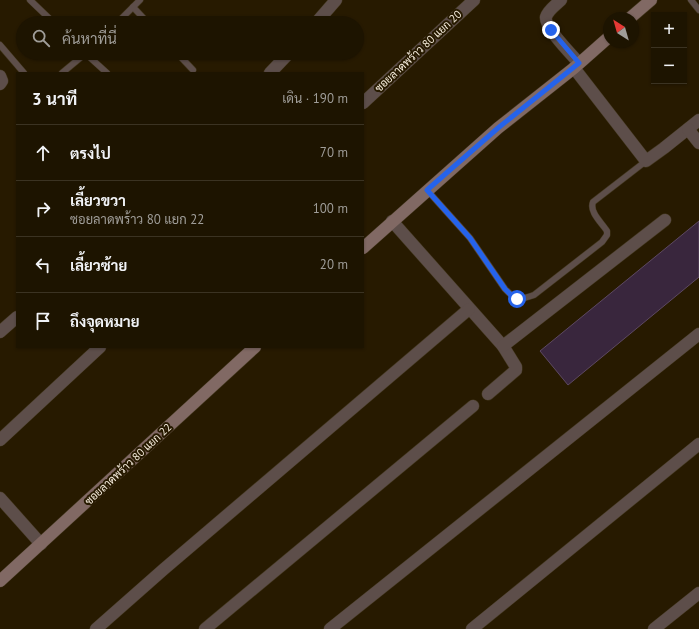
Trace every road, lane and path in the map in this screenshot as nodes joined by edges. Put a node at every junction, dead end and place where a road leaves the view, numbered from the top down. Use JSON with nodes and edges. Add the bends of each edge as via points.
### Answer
{"nodes":[{"id":1,"x":30,"y":0,"type":"edge"},
{"id":2,"x":140,"y":0,"type":"edge"},
{"id":3,"x":336,"y":0,"type":"edge"},
{"id":4,"x":474,"y":0,"type":"edge"},
{"id":5,"x":561,"y":0,"type":"edge"},
{"id":6,"x":651,"y":0,"type":"edge"},
{"id":7,"x":691,"y":0,"type":"edge"},
{"id":8,"x":133,"y":7,"type":"junction"},
{"id":9,"x":699,"y":10,"type":"edge"},
{"id":10,"x":637,"y":12,"type":"edge"},
{"id":11,"x":47,"y":16,"type":"edge"},
{"id":12,"x":124,"y":16,"type":"edge"},
{"id":13,"x":141,"y":16,"type":"edge"},
{"id":14,"x":322,"y":16,"type":"edge"},
{"id":15,"x":603,"y":42,"type":"edge"},
{"id":16,"x":0,"y":45,"type":"edge"},
{"id":17,"x":78,"y":60,"type":"edge"},
{"id":18,"x":93,"y":60,"type":"edge"},
{"id":19,"x":184,"y":60,"type":"edge"},
{"id":20,"x":282,"y":60,"type":"edge"},
{"id":21,"x":577,"y":65,"type":"junction"},
{"id":22,"x":193,"y":70,"type":"dead end"},
{"id":23,"x":23,"y":72,"type":"edge"},
{"id":24,"x":63,"y":72,"type":"edge"},
{"id":25,"x":106,"y":72,"type":"edge"},
{"id":26,"x":271,"y":72,"type":"edge"},
{"id":27,"x":0,"y":76,"type":"edge"},
{"id":28,"x":0,"y":84,"type":"edge"},
{"id":29,"x":364,"y":102,"type":"edge"},
{"id":30,"x":699,"y":120,"type":"edge"},
{"id":31,"x":688,"y":129,"type":"junction"},
{"id":32,"x":699,"y":143,"type":"edge"},
{"id":33,"x":646,"y":161,"type":"junction"},
{"id":34,"x":427,"y":190,"type":"junction"},
{"id":35,"x":665,"y":220,"type":"dead end"},
{"id":36,"x":392,"y":222,"type":"junction"},
{"id":37,"x":364,"y":247,"type":"edge"},
{"id":38,"x":469,"y":308,"type":"junction"},
{"id":39,"x":16,"y":318,"type":"edge"},
{"id":40,"x":0,"y":332,"type":"edge"},
{"id":41,"x":699,"y":334,"type":"edge"},
{"id":42,"x":503,"y":346,"type":"junction"},
{"id":43,"x":99,"y":348,"type":"edge"},
{"id":44,"x":254,"y":348,"type":"edge"},
{"id":45,"x":488,"y":394,"type":"dead end"},
{"id":46,"x":473,"y":406,"type":"dead end"},
{"id":47,"x":0,"y":440,"type":"edge"},
{"id":48,"x":699,"y":444,"type":"edge"},
{"id":49,"x":0,"y":498,"type":"edge"},
{"id":50,"x":41,"y":544,"type":"junction"},
{"id":51,"x":0,"y":581,"type":"edge"},
{"id":52,"x":699,"y":593,"type":"edge"},
{"id":53,"x":96,"y":629,"type":"edge"},
{"id":54,"x":205,"y":629,"type":"edge"},
{"id":55,"x":330,"y":629,"type":"edge"},
{"id":56,"x":472,"y":629,"type":"edge"},
{"id":57,"x":654,"y":629,"type":"edge"}],
"edges":[{"from":1,"to":11,"type":"lane"},
{"from":2,"to":8,"type":"lane"},
{"from":3,"to":14,"type":"street"},
{"from":4,"to":29,"type":"street","name":"ซอยลาดพร้าว 80 แยก 20"},
{"from":5,"to":21,"type":"street","via":[[546,15],[546,20]]},
{"from":6,"to":10,"type":"street"},
{"from":7,"to":9,"type":"lane"},
{"from":8,"to":12,"type":"lane"},
{"from":8,"to":13,"type":"lane"},
{"from":15,"to":21,"type":"street"},
{"from":16,"to":23,"type":"lane"},
{"from":17,"to":24,"type":"lane"},
{"from":18,"to":25,"type":"lane"},
{"from":19,"to":22,"type":"lane"},
{"from":20,"to":26,"type":"street"},
{"from":21,"to":33,"type":"street"},
{"from":21,"to":34,"type":"street","via":[[498,128]]},
{"from":27,"to":28,"type":"street"},
{"from":30,"to":31,"type":"street"},
{"from":31,"to":32,"type":"street"},
{"from":31,"to":33,"type":"street"},
{"from":33,"to":34,"type":"lane","via":[[593,202],[593,211],[607,231],[602,242],[534,295],[524,299],[517,299],[505,289],[470,238]]},
{"from":34,"to":36,"type":"street"},
{"from":35,"to":42,"type":"street"},
{"from":36,"to":37,"type":"street"},
{"from":36,"to":38,"type":"street"},
{"from":38,"to":42,"type":"street"},
{"from":38,"to":53,"type":"street"},
{"from":39,"to":40,"type":"street"},
{"from":41,"to":55,"type":"street"},
{"from":42,"to":45,"type":"street","via":[[516,370]]},
{"from":43,"to":47,"type":"street"},
{"from":44,"to":50,"type":"street","name":"ซอยลาดพร้าว 80 แยก 22"},
{"from":46,"to":54,"type":"street"},
{"from":48,"to":56,"type":"street"},
{"from":49,"to":50,"type":"street"},
{"from":50,"to":51,"type":"street","name":"ซอยลาดพร้าว 80 แยก 22"},
{"from":52,"to":57,"type":"street"}]}
